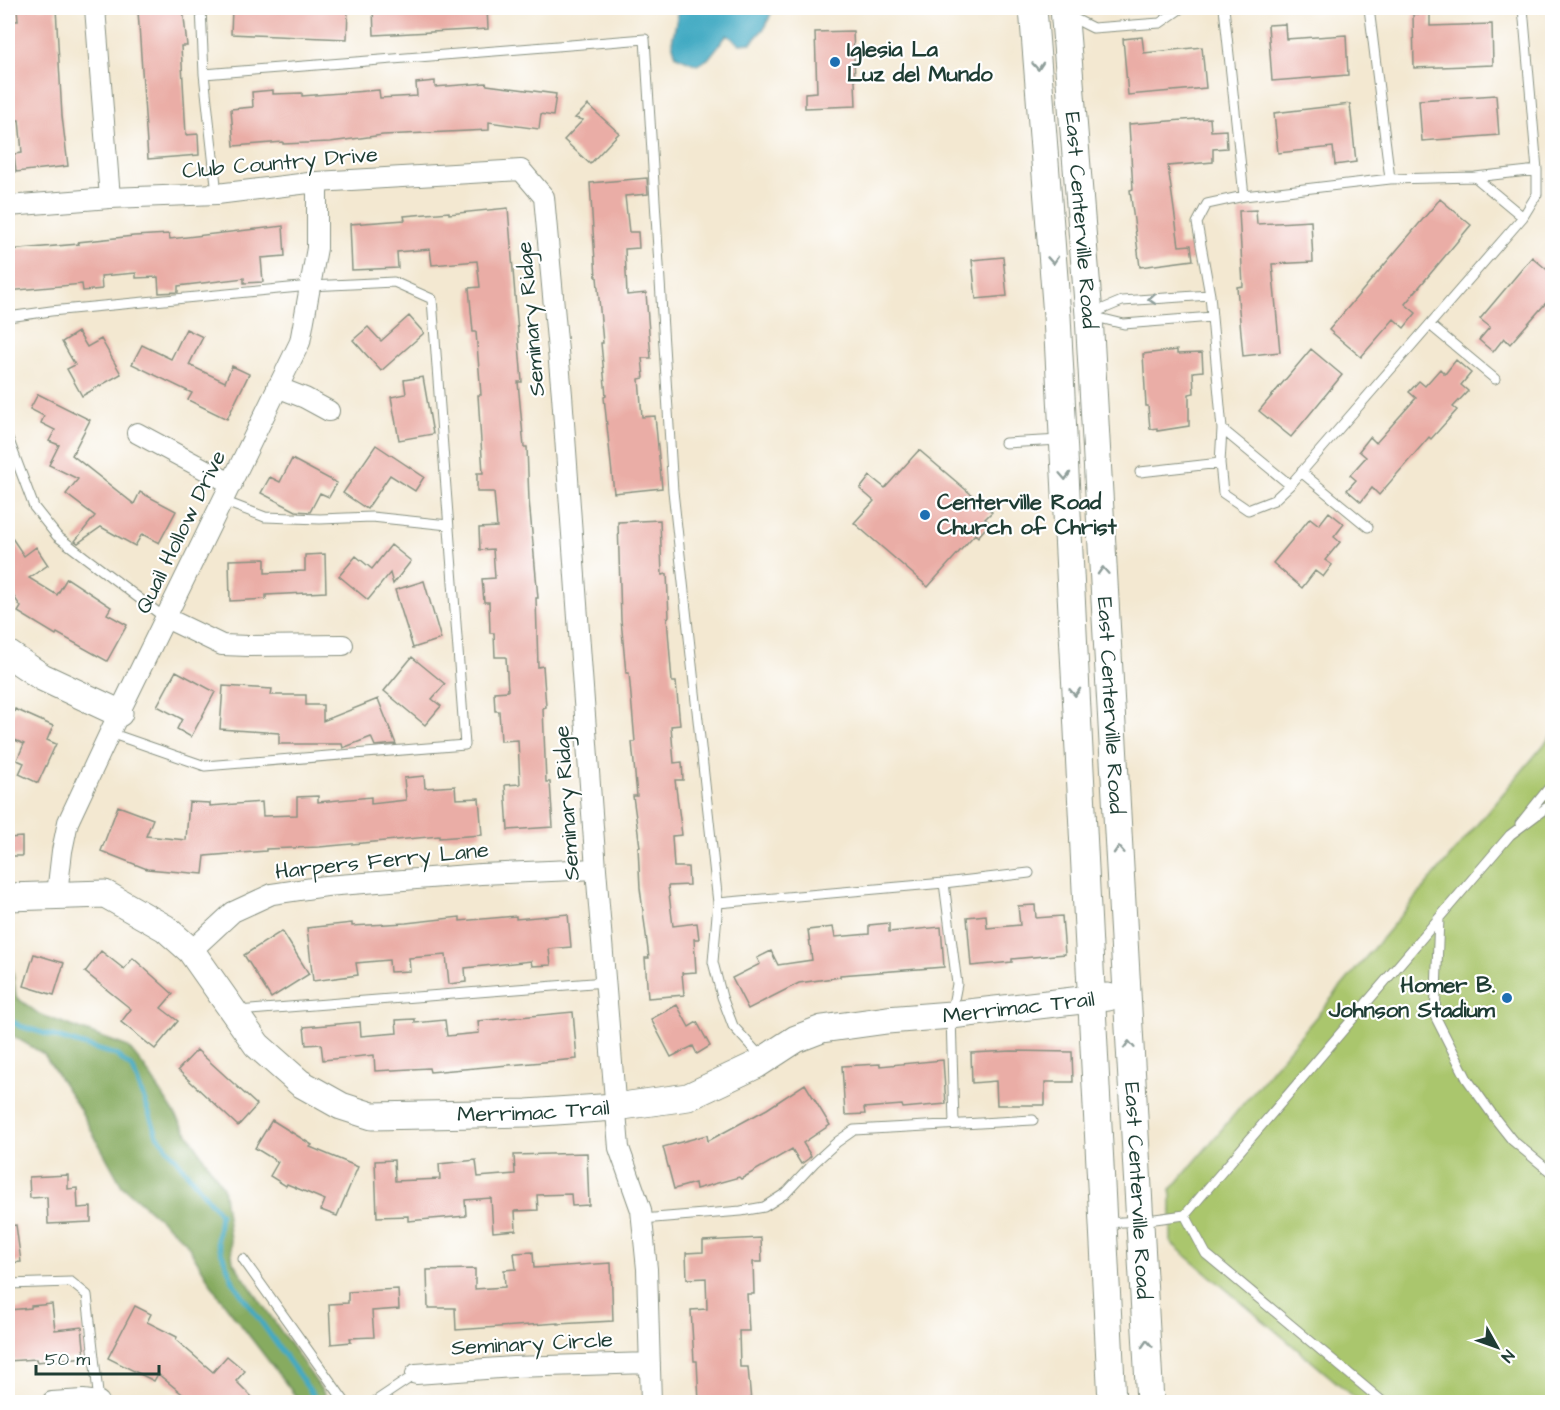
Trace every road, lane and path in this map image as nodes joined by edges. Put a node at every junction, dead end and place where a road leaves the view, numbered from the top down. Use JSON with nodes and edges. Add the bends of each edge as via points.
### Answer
{"nodes":[{"id":1,"x":95,"y":8,"type":"edge"},
{"id":2,"x":201,"y":8,"type":"edge"},
{"id":3,"x":1181,"y":8,"type":"edge"},
{"id":4,"x":1224,"y":8,"type":"edge"},
{"id":5,"x":1369,"y":8,"type":"edge"},
{"id":6,"x":1523,"y":8,"type":"edge"},
{"id":7,"x":1069,"y":10,"type":"edge"},
{"id":8,"x":1034,"y":13,"type":"edge"},
{"id":9,"x":204,"y":74,"type":"junction"},
{"id":10,"x":1537,"y":170,"type":"junction"},
{"id":11,"x":1475,"y":177,"type":"junction"},
{"id":12,"x":1390,"y":178,"type":"junction"},
{"id":13,"x":317,"y":182,"type":"junction"},
{"id":14,"x":217,"y":194,"type":"junction"},
{"id":15,"x":1244,"y":196,"type":"junction"},
{"id":16,"x":544,"y":197,"type":"joint"},
{"id":17,"x":110,"y":198,"type":"junction"},
{"id":18,"x":8,"y":206,"type":"edge"},
{"id":19,"x":1523,"y":217,"type":"junction"},
{"id":20,"x":310,"y":286,"type":"junction"},
{"id":21,"x":1210,"y":295,"type":"junction"},
{"id":22,"x":1089,"y":315,"type":"junction"},
{"id":23,"x":1057,"y":316,"type":"junction"},
{"id":24,"x":8,"y":317,"type":"edge"},
{"id":25,"x":1212,"y":318,"type":"junction"},
{"id":26,"x":1430,"y":325,"type":"junction"},
{"id":27,"x":1495,"y":379,"type":"dead end"},
{"id":28,"x":277,"y":387,"type":"junction"},
{"id":29,"x":329,"y":411,"type":"dead end"},
{"id":30,"x":1222,"y":429,"type":"junction"},
{"id":31,"x":136,"y":433,"type":"dead end"},
{"id":32,"x":8,"y":438,"type":"edge"},
{"id":33,"x":1063,"y":440,"type":"junction"},
{"id":34,"x":1005,"y":443,"type":"dead end"},
{"id":35,"x":1220,"y":463,"type":"junction"},
{"id":36,"x":1140,"y":472,"type":"dead end"},
{"id":37,"x":1301,"y":472,"type":"junction"},
{"id":38,"x":1290,"y":485,"type":"junction"},
{"id":39,"x":227,"y":493,"type":"junction"},
{"id":40,"x":448,"y":525,"type":"junction"},
{"id":41,"x":1368,"y":527,"type":"dead end"},
{"id":42,"x":166,"y":618,"type":"junction"},
{"id":43,"x":343,"y":645,"type":"dead end"},
{"id":44,"x":1107,"y":648,"type":"junction"},
{"id":45,"x":1073,"y":652,"type":"junction"},
{"id":46,"x":8,"y":654,"type":"edge"},
{"id":47,"x":114,"y":723,"type":"junction"},
{"id":48,"x":1552,"y":784,"type":"edge"},
{"id":49,"x":1552,"y":806,"type":"edge"},
{"id":50,"x":1510,"y":835,"type":"junction"},
{"id":51,"x":596,"y":869,"type":"junction"},
{"id":52,"x":1029,"y":873,"type":"dead end"},
{"id":53,"x":944,"y":883,"type":"junction"},
{"id":54,"x":57,"y":894,"type":"junction"},
{"id":55,"x":8,"y":897,"type":"edge"},
{"id":56,"x":718,"y":903,"type":"junction"},
{"id":57,"x":1439,"y":918,"type":"junction"},
{"id":58,"x":191,"y":951,"type":"junction"},
{"id":59,"x":605,"y":982,"type":"junction"},
{"id":60,"x":1126,"y":994,"type":"junction"},
{"id":61,"x":1091,"y":1000,"type":"junction"},
{"id":62,"x":233,"y":1011,"type":"junction"},
{"id":63,"x":951,"y":1015,"type":"junction"},
{"id":64,"x":763,"y":1060,"type":"junction"},
{"id":65,"x":615,"y":1107,"type":"junction"},
{"id":66,"x":1033,"y":1120,"type":"dead end"},
{"id":67,"x":954,"y":1124,"type":"junction"},
{"id":68,"x":1552,"y":1173,"type":"edge"},
{"id":69,"x":1185,"y":1215,"type":"junction"},
{"id":70,"x":642,"y":1219,"type":"junction"},
{"id":71,"x":1140,"y":1221,"type":"junction"},
{"id":72,"x":1103,"y":1223,"type":"junction"},
{"id":73,"x":243,"y":1259,"type":"dead end"},
{"id":74,"x":8,"y":1284,"type":"edge"},
{"id":75,"x":650,"y":1363,"type":"junction"},
{"id":76,"x":416,"y":1374,"type":"joint"},
{"id":77,"x":52,"y":1402,"type":"edge"},
{"id":78,"x":99,"y":1402,"type":"edge"},
{"id":79,"x":345,"y":1402,"type":"edge"},
{"id":80,"x":374,"y":1402,"type":"edge"},
{"id":81,"x":651,"y":1402,"type":"edge"},
{"id":82,"x":1112,"y":1402,"type":"edge"},
{"id":83,"x":1150,"y":1402,"type":"edge"},
{"id":84,"x":1383,"y":1402,"type":"edge"}],
"edges":[{"from":1,"to":17,"type":"street"},
{"from":2,"to":9,"type":"lane"},
{"from":3,"to":7,"type":"lane","via":[[1160,23],[1093,28]]},
{"from":4,"to":15,"type":"lane"},
{"from":5,"to":12,"type":"lane"},
{"from":6,"to":10,"type":"lane"},
{"from":7,"to":8,"type":"main road"},
{"from":7,"to":22,"type":"main road","name":"East Centerville Road"},
{"from":8,"to":23,"type":"main road","name":"East Centerville Road","one_way":true},
{"from":9,"to":14,"type":"lane"},
{"from":9,"to":56,"type":"lane","via":[[645,39],[673,491]]},
{"from":10,"to":11,"type":"lane"},
{"from":10,"to":19,"type":"lane","via":[[1537,194]]},
{"from":11,"to":12,"type":"lane"},
{"from":11,"to":19,"type":"lane"},
{"from":12,"to":15,"type":"lane"},
{"from":13,"to":14,"type":"street","name":"Club Country Drive"},
{"from":13,"to":16,"type":"street","name":"Club Country Drive","via":[[521,170]]},
{"from":13,"to":20,"type":"street","name":"Quail Hollow Drive","via":[[317,248]]},
{"from":14,"to":17,"type":"street","name":"Club Country Drive"},
{"from":15,"to":21,"type":"lane","via":[[1207,204],[1197,223]]},
{"from":16,"to":51,"type":"street","name":"Seminary Ridge"},
{"from":17,"to":18,"type":"street","name":"Club Country Drive"},
{"from":19,"to":26,"type":"lane"},
{"from":20,"to":24,"type":"lane"},
{"from":20,"to":28,"type":"street","name":"Quail Hollow Drive","via":[[300,342]]},
{"from":20,"to":40,"type":"lane","via":[[394,282],[432,299]]},
{"from":21,"to":22,"type":"lane","one_way":true,"via":[[1122,301]]},
{"from":21,"to":25,"type":"lane"},
{"from":22,"to":23,"type":"main road"},
{"from":22,"to":25,"type":"lane","via":[[1124,324]]},
{"from":44,"to":22,"type":"main road","name":"East Centerville Road","one_way":true},
{"from":23,"to":33,"type":"main road","name":"East Centerville Road"},
{"from":25,"to":30,"type":"lane"},
{"from":26,"to":27,"type":"lane"},
{"from":26,"to":37,"type":"lane"},
{"from":28,"to":29,"type":"street"},
{"from":28,"to":39,"type":"street","name":"Quail Hollow Drive"},
{"from":30,"to":35,"type":"lane"},
{"from":30,"to":38,"type":"lane"},
{"from":31,"to":39,"type":"street"},
{"from":32,"to":42,"type":"lane","via":[[34,507],[57,536]]},
{"from":33,"to":34,"type":"lane"},
{"from":33,"to":45,"type":"main road","name":"East Centerville Road","one_way":true},
{"from":35,"to":36,"type":"lane"},
{"from":35,"to":38,"type":"lane","via":[[1223,493],[1248,510],[1274,500]]},
{"from":37,"to":38,"type":"lane"},
{"from":37,"to":41,"type":"lane"},
{"from":39,"to":40,"type":"lane","via":[[265,517],[372,517]]},
{"from":39,"to":42,"type":"street","name":"Quail Hollow Drive"},
{"from":40,"to":47,"type":"lane","via":[[465,745],[205,766]]},
{"from":42,"to":43,"type":"street","via":[[222,645]]},
{"from":42,"to":47,"type":"street","name":"Quail Hollow Drive"},
{"from":44,"to":45,"type":"main road"},
{"from":60,"to":44,"type":"main road","name":"East Centerville Road","one_way":true},
{"from":45,"to":61,"type":"main road","name":"East Centerville Road","one_way":true},
{"from":46,"to":47,"type":"main road"},
{"from":47,"to":54,"type":"street","name":"Quail Hollow Drive","via":[[68,822]]},
{"from":48,"to":50,"type":"lane"},
{"from":49,"to":50,"type":"lane"},
{"from":50,"to":57,"type":"lane"},
{"from":51,"to":58,"type":"street","name":"Harpers Ferry Lane","via":[[480,874],[272,894],[233,912]]},
{"from":51,"to":59,"type":"street","name":"Seminary Ridge"},
{"from":52,"to":53,"type":"lane"},
{"from":53,"to":56,"type":"lane"},
{"from":53,"to":63,"type":"lane","via":[[957,984]]},
{"from":54,"to":55,"type":"main road","name":"Merrimac Trail"},
{"from":54,"to":58,"type":"main road","name":"Merrimac Trail","via":[[105,894],[165,928]]},
{"from":56,"to":64,"type":"lane","via":[[713,962],[722,997],[734,1026]]},
{"from":57,"to":68,"type":"lane","via":[[1435,1016],[1467,1079],[1497,1121],[1512,1140]]},
{"from":57,"to":69,"type":"lane"},
{"from":58,"to":62,"type":"main road","name":"Merrimac Trail"},
{"from":59,"to":62,"type":"lane"},
{"from":59,"to":65,"type":"street","name":"Seminary Ridge"},
{"from":60,"to":61,"type":"main road","name":"Merrimac Trail"},
{"from":71,"to":60,"type":"main road","name":"East Centerville Road","one_way":true},
{"from":61,"to":63,"type":"main road","name":"Merrimac Trail"},
{"from":61,"to":72,"type":"main road","name":"East Centerville Road"},
{"from":62,"to":65,"type":"main road","name":"Merrimac Trail","via":[[257,1045],[300,1083],[341,1106],[372,1116]]},
{"from":63,"to":64,"type":"main road","name":"Merrimac Trail","via":[[822,1029],[796,1039]]},
{"from":63,"to":67,"type":"lane"},
{"from":64,"to":65,"type":"main road","name":"Merrimac Trail","via":[[688,1097]]},
{"from":65,"to":70,"type":"street","name":"Seminary Ridge","via":[[618,1148]]},
{"from":66,"to":67,"type":"lane"},
{"from":67,"to":70,"type":"lane","via":[[854,1130],[814,1162],[786,1193],[764,1207]]},
{"from":69,"to":71,"type":"lane"},
{"from":69,"to":84,"type":"lane","via":[[1206,1254]]},
{"from":70,"to":75,"type":"street","name":"Seminary Ridge"},
{"from":71,"to":72,"type":"lane"},
{"from":83,"to":71,"type":"main road","name":"East Centerville Road","one_way":true},
{"from":72,"to":82,"type":"main road","name":"East Centerville Road"},
{"from":73,"to":79,"type":"lane"},
{"from":74,"to":78,"type":"lane","via":[[71,1282],[87,1295]]},
{"from":75,"to":76,"type":"street","name":"Seminary Circle"},
{"from":75,"to":81,"type":"street","name":"Seminary Ridge"},
{"from":76,"to":80,"type":"lane"},
{"from":77,"to":78,"type":"street"}]}
